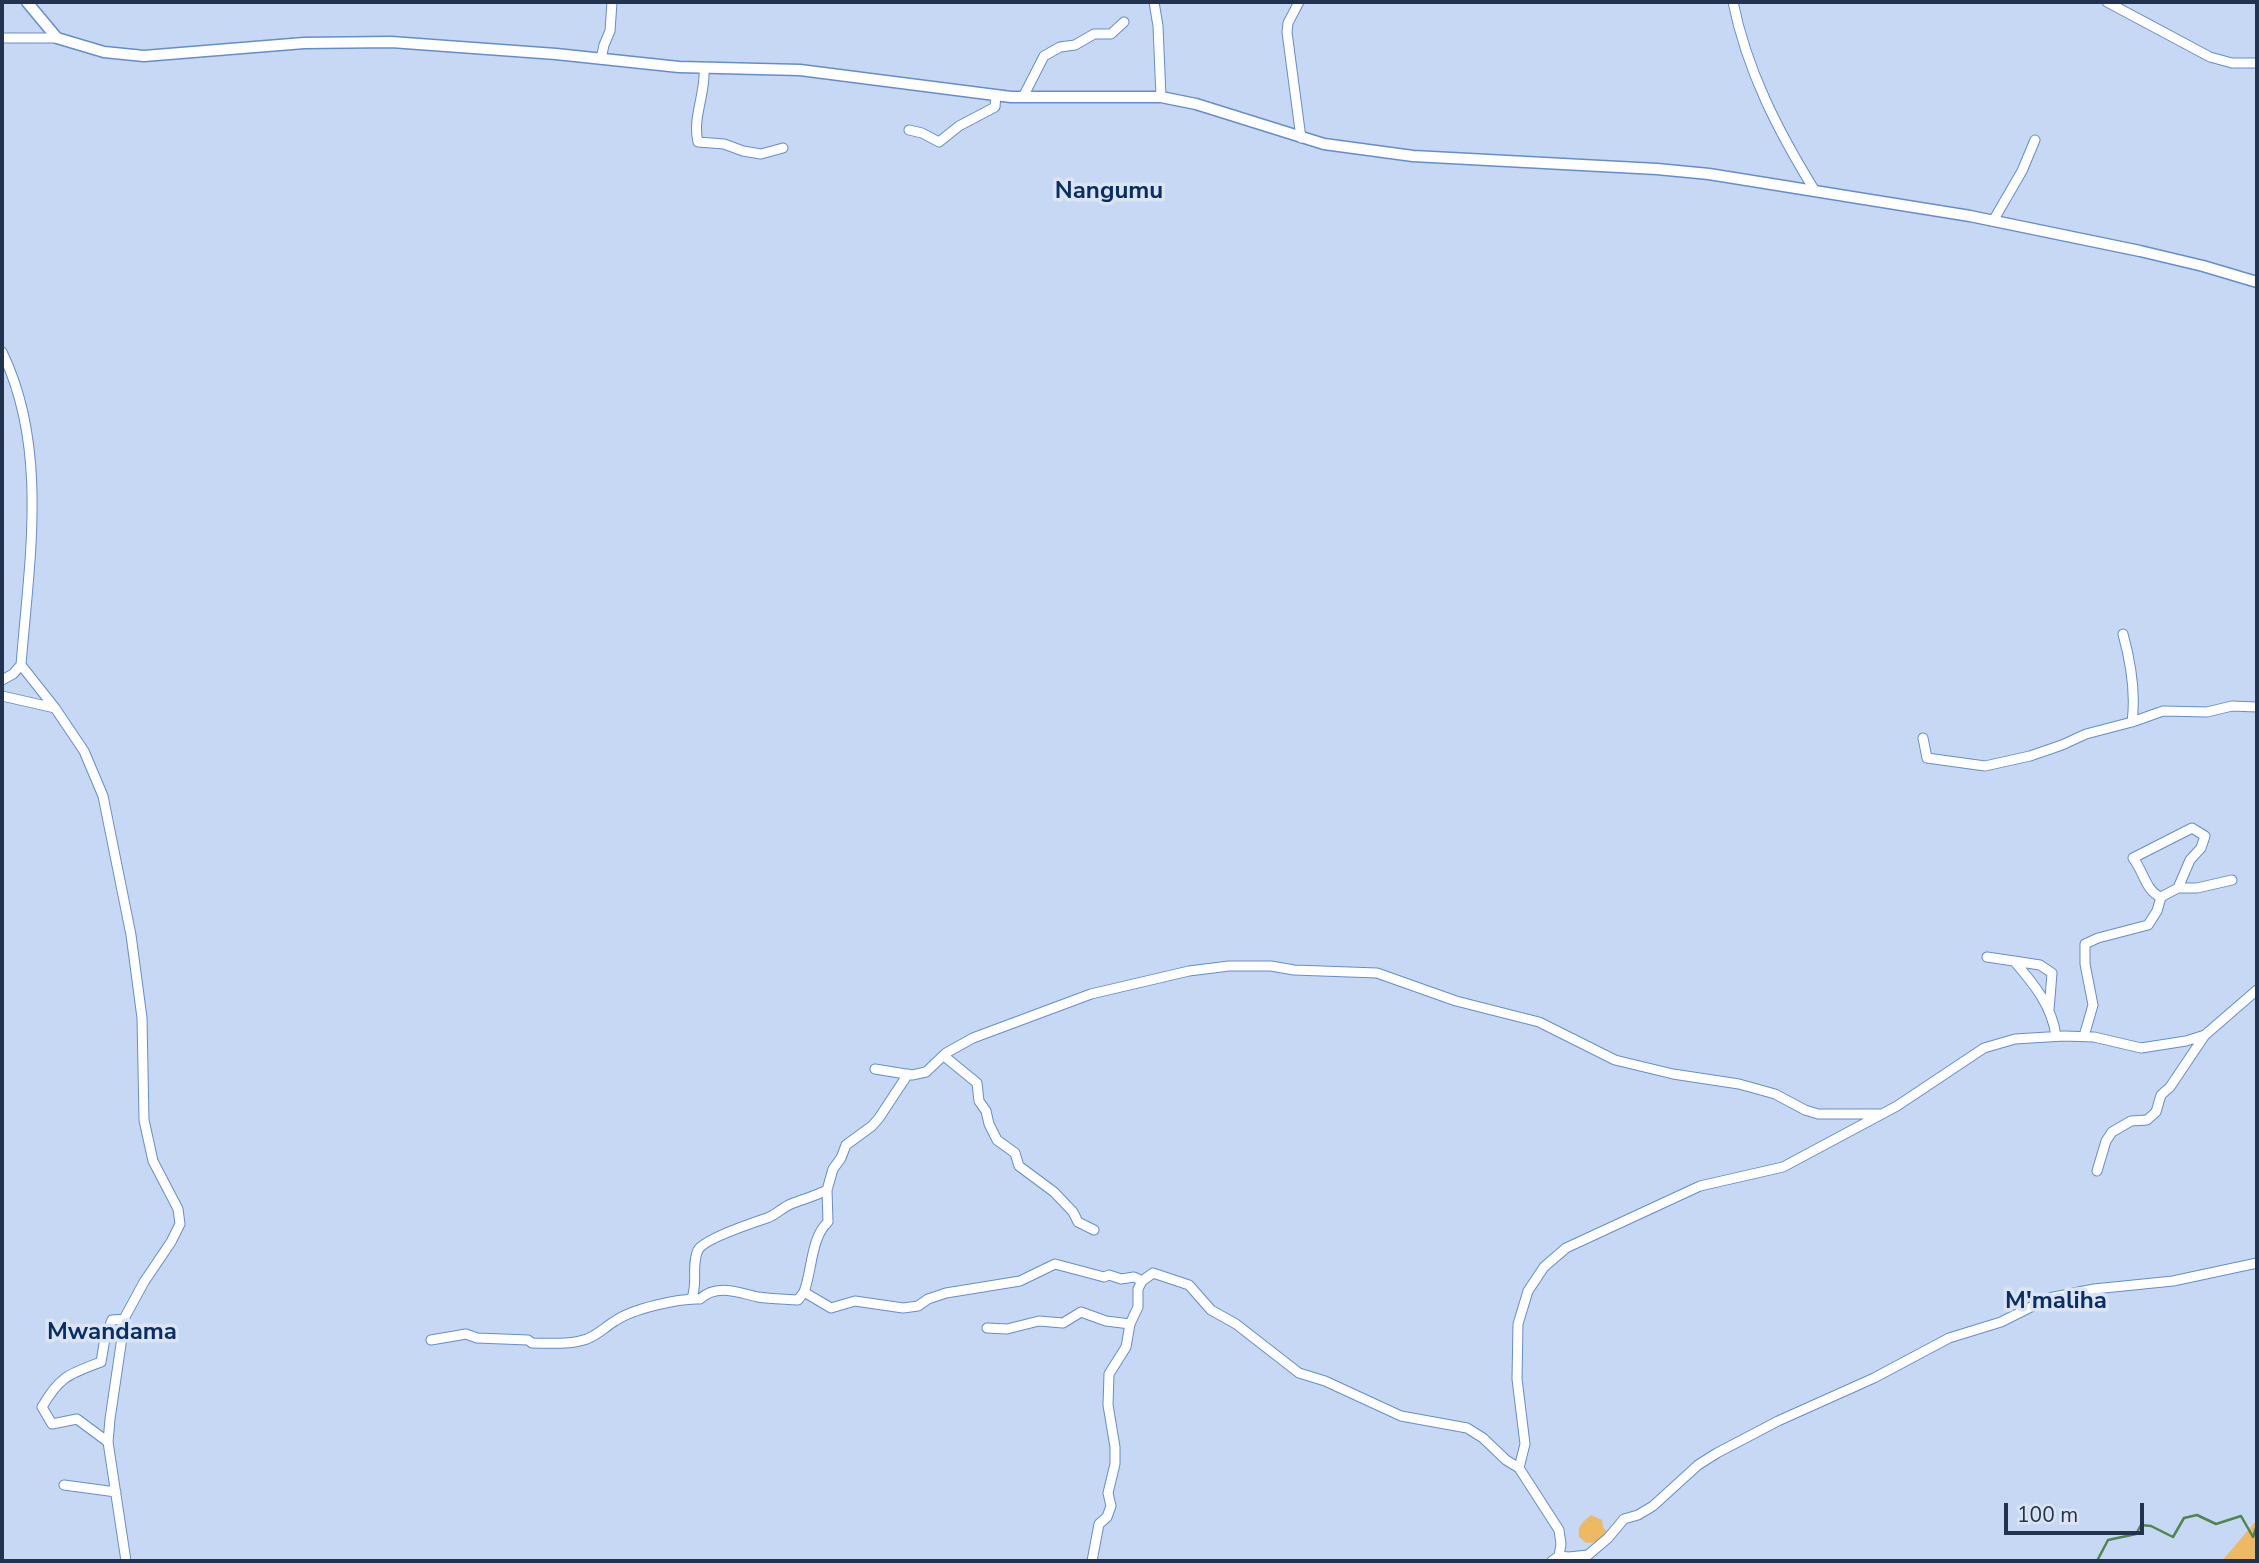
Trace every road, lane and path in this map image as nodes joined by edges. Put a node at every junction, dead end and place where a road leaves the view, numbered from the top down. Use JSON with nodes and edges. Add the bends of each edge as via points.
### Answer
{"nodes":[{"id":1,"x":27,"y":2,"type":"edge"},
{"id":2,"x":612,"y":2,"type":"edge"},
{"id":3,"x":1154,"y":2,"type":"edge"},
{"id":4,"x":1299,"y":2,"type":"edge"},
{"id":5,"x":1733,"y":2,"type":"edge"},
{"id":6,"x":2107,"y":2,"type":"edge"},
{"id":7,"x":1124,"y":22,"type":"dead end"},
{"id":8,"x":2,"y":38,"type":"edge"},
{"id":9,"x":57,"y":38,"type":"junction"},
{"id":10,"x":601,"y":60,"type":"junction"},
{"id":11,"x":2257,"y":63,"type":"edge"},
{"id":12,"x":704,"y":68,"type":"junction"},
{"id":13,"x":996,"y":95,"type":"junction"},
{"id":14,"x":1023,"y":97,"type":"junction"},
{"id":15,"x":1161,"y":97,"type":"junction"},
{"id":16,"x":909,"y":130,"type":"dead end"},
{"id":17,"x":1301,"y":138,"type":"junction"},
{"id":18,"x":2035,"y":140,"type":"dead end"},
{"id":19,"x":783,"y":148,"type":"dead end"},
{"id":20,"x":1815,"y":191,"type":"junction"},
{"id":21,"x":1993,"y":221,"type":"junction"},
{"id":22,"x":2257,"y":282,"type":"edge"},
{"id":23,"x":2,"y":352,"type":"edge"},
{"id":24,"x":2123,"y":634,"type":"dead end"},
{"id":25,"x":21,"y":665,"type":"junction"},
{"id":26,"x":2,"y":680,"type":"edge"},
{"id":27,"x":2,"y":696,"type":"edge"},
{"id":28,"x":2257,"y":707,"type":"edge"},
{"id":29,"x":55,"y":708,"type":"junction"},
{"id":30,"x":2132,"y":722,"type":"junction"},
{"id":31,"x":1923,"y":738,"type":"dead end"},
{"id":32,"x":2232,"y":880,"type":"dead end"},
{"id":33,"x":2178,"y":888,"type":"junction"},
{"id":34,"x":2161,"y":897,"type":"junction"},
{"id":35,"x":1987,"y":957,"type":"dead end"},
{"id":36,"x":2014,"y":961,"type":"junction"},
{"id":37,"x":2257,"y":990,"type":"edge"},
{"id":38,"x":2049,"y":1012,"type":"junction"},
{"id":39,"x":2205,"y":1035,"type":"junction"},
{"id":40,"x":2056,"y":1036,"type":"junction"},
{"id":41,"x":2084,"y":1036,"type":"junction"},
{"id":42,"x":944,"y":1056,"type":"junction"},
{"id":43,"x":875,"y":1069,"type":"dead end"},
{"id":44,"x":908,"y":1074,"type":"junction"},
{"id":45,"x":1881,"y":1114,"type":"junction"},
{"id":46,"x":2096,"y":1171,"type":"dead end"},
{"id":47,"x":827,"y":1190,"type":"junction"},
{"id":48,"x":1094,"y":1230,"type":"dead end"},
{"id":49,"x":2257,"y":1263,"type":"edge"},
{"id":50,"x":1142,"y":1282,"type":"junction"},
{"id":51,"x":804,"y":1292,"type":"junction"},
{"id":52,"x":692,"y":1298,"type":"junction"},
{"id":53,"x":125,"y":1319,"type":"junction"},
{"id":54,"x":1129,"y":1324,"type":"junction"},
{"id":55,"x":987,"y":1328,"type":"dead end"},
{"id":56,"x":431,"y":1340,"type":"dead end"},
{"id":57,"x":108,"y":1442,"type":"junction"},
{"id":58,"x":1519,"y":1468,"type":"junction"},
{"id":59,"x":64,"y":1485,"type":"dead end"},
{"id":60,"x":116,"y":1492,"type":"junction"},
{"id":61,"x":1556,"y":1558,"type":"edge"},
{"id":62,"x":126,"y":1561,"type":"edge"},
{"id":63,"x":1092,"y":1561,"type":"edge"}],
"edges":[{"from":1,"to":9,"type":"street"},
{"from":2,"to":10,"type":"street"},
{"from":3,"to":15,"type":"street"},
{"from":4,"to":17,"type":"street","via":[[1287,32]]},
{"from":5,"to":20,"type":"street","via":[[1776,127]]},
{"from":6,"to":11,"type":"street","via":[[2210,57]]},
{"from":7,"to":14,"type":"street","via":[[1111,34],[1094,34],[1044,56]]},
{"from":8,"to":9,"type":"street"},
{"from":9,"to":10,"type":"street","via":[[104,52],[144,56],[304,43],[391,42]]},
{"from":10,"to":12,"type":"street"},
{"from":12,"to":13,"type":"street","via":[[803,71]]},
{"from":12,"to":19,"type":"street","via":[[695,130],[698,142],[761,154]]},
{"from":13,"to":14,"type":"street"},
{"from":13,"to":16,"type":"street","via":[[995,107],[939,142]]},
{"from":14,"to":15,"type":"street"},
{"from":15,"to":17,"type":"street"},
{"from":17,"to":20,"type":"street","via":[[1413,156],[1684,171]]},
{"from":18,"to":21,"type":"street"},
{"from":20,"to":21,"type":"street"},
{"from":21,"to":22,"type":"street","via":[[2153,254]]},
{"from":23,"to":25,"type":"street","via":[[22,402],[31,454]]},
{"from":24,"to":30,"type":"street","via":[[2132,668]]},
{"from":25,"to":26,"type":"street"},
{"from":25,"to":29,"type":"street"},
{"from":27,"to":29,"type":"street"},
{"from":28,"to":30,"type":"street","via":[[2163,711]]},
{"from":29,"to":53,"type":"street","via":[[85,751],[103,796],[131,935],[142,1018],[144,1120],[152,1161],[178,1209],[180,1224]]},
{"from":30,"to":31,"type":"street","via":[[1985,766],[1927,758]]},
{"from":32,"to":33,"type":"street"},
{"from":33,"to":34,"type":"street"},
{"from":33,"to":34,"type":"street","via":[[2205,836],[2192,828],[2133,858],[2148,886]]},
{"from":34,"to":41,"type":"street","via":[[2148,925],[2085,944],[2093,1005]]},
{"from":35,"to":36,"type":"street"},
{"from":36,"to":38,"type":"street","via":[[2037,987]]},
{"from":36,"to":38,"type":"street","via":[[2040,965],[2052,974]]},
{"from":37,"to":39,"type":"street"},
{"from":38,"to":40,"type":"street"},
{"from":39,"to":41,"type":"street","via":[[2141,1048]]},
{"from":39,"to":46,"type":"street","via":[[2161,1095],[2156,1112],[2147,1120],[2131,1121],[2112,1132]]},
{"from":40,"to":41,"type":"street"},
{"from":40,"to":45,"type":"street","via":[[2015,1039],[1984,1048]]},
{"from":42,"to":44,"type":"street","via":[[926,1072]]},
{"from":42,"to":45,"type":"street","via":[[1000,1026],[1091,994],[1189,971],[1271,966],[1365,971],[1539,1022],[1615,1060],[1739,1084],[1818,1114]]},
{"from":42,"to":48,"type":"street","via":[[977,1083],[989,1124],[998,1140],[1015,1153],[1019,1166],[1054,1192],[1083,1227]]},
{"from":43,"to":44,"type":"street"},
{"from":44,"to":47,"type":"street","via":[[879,1118],[846,1145]]},
{"from":45,"to":58,"type":"street","via":[[1783,1167],[1700,1186],[1566,1248],[1544,1266],[1528,1291],[1518,1324],[1517,1379],[1525,1444]]},
{"from":47,"to":51,"type":"street","via":[[828,1222],[818,1240]]},
{"from":47,"to":52,"type":"street","via":[[701,1246],[694,1265]]},
{"from":49,"to":61,"type":"street","via":[[2173,1281],[2049,1298],[2001,1322],[1949,1338],[1717,1453],[1653,1506],[1624,1519],[1588,1555]]},
{"from":50,"to":51,"type":"street","via":[[1055,1264],[1020,1281],[946,1293],[904,1308],[855,1301],[831,1308]]},
{"from":50,"to":54,"type":"street","via":[[1138,1307]]},
{"from":50,"to":58,"type":"street","via":[[1153,1273],[1189,1285],[1211,1310],[1299,1373],[1401,1416],[1467,1428]]},
{"from":51,"to":52,"type":"street","via":[[798,1300],[724,1290]]},
{"from":52,"to":56,"type":"street","via":[[617,1319],[603,1331],[573,1343],[466,1334]]},
{"from":53,"to":57,"type":"street"},
{"from":53,"to":57,"type":"street","via":[[112,1320],[101,1362],[69,1374],[42,1407],[52,1424],[77,1419]]},
{"from":54,"to":55,"type":"street","via":[[1081,1312],[1063,1323],[1040,1321]]},
{"from":54,"to":63,"type":"street","via":[[1126,1347],[1109,1374],[1115,1464],[1108,1493],[1111,1506],[1099,1524]]},
{"from":57,"to":60,"type":"street"},
{"from":58,"to":61,"type":"street","via":[[1559,1530],[1562,1538]]},
{"from":59,"to":60,"type":"street"},
{"from":60,"to":62,"type":"street"}]}
